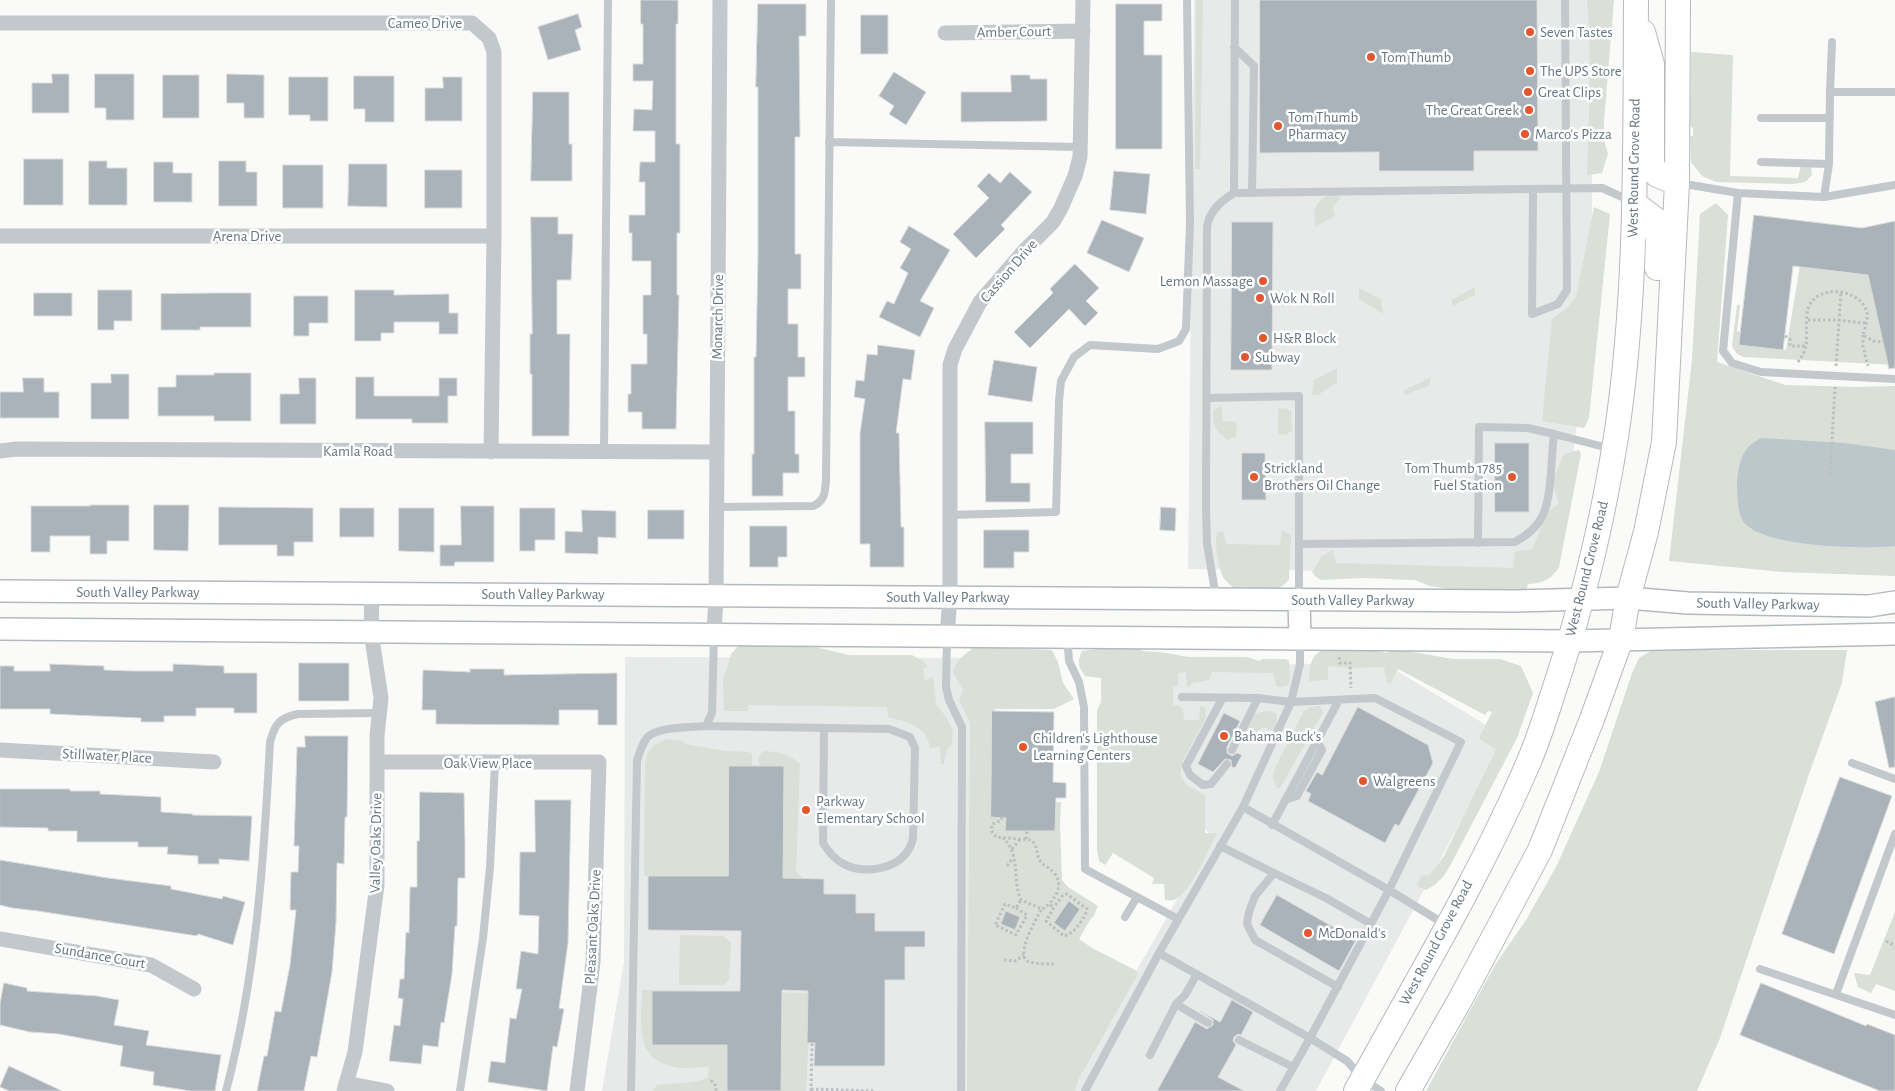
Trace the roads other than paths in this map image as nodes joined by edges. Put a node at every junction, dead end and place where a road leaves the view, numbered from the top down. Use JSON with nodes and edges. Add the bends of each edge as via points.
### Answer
{"nodes":[{"id":1,"x":608,"y":0,"type":"edge"},
{"id":2,"x":720,"y":0,"type":"edge"},
{"id":3,"x":831,"y":0,"type":"edge"},
{"id":4,"x":1083,"y":0,"type":"edge"},
{"id":5,"x":1187,"y":0,"type":"edge"},
{"id":6,"x":1235,"y":0,"type":"edge"},
{"id":7,"x":1565,"y":0,"type":"edge"},
{"id":8,"x":1678,"y":0,"type":"edge"},
{"id":9,"x":1636,"y":4,"type":"edge"},
{"id":10,"x":0,"y":24,"type":"edge"},
{"id":11,"x":1083,"y":30,"type":"junction"},
{"id":12,"x":946,"y":33,"type":"dead end"},
{"id":13,"x":1832,"y":42,"type":"dead end"},
{"id":14,"x":1234,"y":47,"type":"junction"},
{"id":15,"x":1830,"y":92,"type":"junction"},
{"id":16,"x":1895,"y":92,"type":"edge"},
{"id":17,"x":1761,"y":118,"type":"dead end"},
{"id":18,"x":1830,"y":118,"type":"junction"},
{"id":19,"x":829,"y":142,"type":"junction"},
{"id":20,"x":1080,"y":147,"type":"junction"},
{"id":21,"x":1761,"y":162,"type":"dead end"},
{"id":22,"x":1829,"y":164,"type":"junction"},
{"id":23,"x":1677,"y":183,"type":"junction"},
{"id":24,"x":1895,"y":186,"type":"edge"},
{"id":25,"x":1566,"y":188,"type":"junction"},
{"id":26,"x":1533,"y":189,"type":"junction"},
{"id":27,"x":1234,"y":193,"type":"junction"},
{"id":28,"x":1252,"y":193,"type":"junction"},
{"id":29,"x":1738,"y":193,"type":"junction"},
{"id":30,"x":1824,"y":197,"type":"junction"},
{"id":31,"x":1634,"y":203,"type":"junction"},
{"id":32,"x":0,"y":236,"type":"edge"},
{"id":33,"x":494,"y":236,"type":"junction"},
{"id":34,"x":1668,"y":364,"type":"junction"},
{"id":35,"x":1895,"y":379,"type":"edge"},
{"id":36,"x":1206,"y":398,"type":"junction"},
{"id":37,"x":1554,"y":434,"type":"junction"},
{"id":38,"x":1614,"y":449,"type":"junction"},
{"id":39,"x":0,"y":451,"type":"edge"},
{"id":40,"x":491,"y":452,"type":"junction"},
{"id":41,"x":604,"y":452,"type":"junction"},
{"id":42,"x":716,"y":452,"type":"junction"},
{"id":43,"x":716,"y":507,"type":"junction"},
{"id":44,"x":950,"y":515,"type":"junction"},
{"id":45,"x":1478,"y":543,"type":"junction"},
{"id":46,"x":1299,"y":544,"type":"junction"},
{"id":47,"x":0,"y":591,"type":"edge"},
{"id":48,"x":372,"y":593,"type":"junction"},
{"id":49,"x":716,"y":596,"type":"junction"},
{"id":50,"x":950,"y":597,"type":"junction"},
{"id":51,"x":1628,"y":598,"type":"junction"},
{"id":52,"x":1216,"y":599,"type":"junction"},
{"id":53,"x":1299,"y":599,"type":"junction"},
{"id":54,"x":1583,"y":599,"type":"junction"},
{"id":55,"x":1895,"y":602,"type":"edge"},
{"id":56,"x":0,"y":629,"type":"edge"},
{"id":57,"x":371,"y":632,"type":"junction"},
{"id":58,"x":714,"y":634,"type":"junction"},
{"id":59,"x":1895,"y":634,"type":"edge"},
{"id":60,"x":947,"y":636,"type":"junction"},
{"id":61,"x":1058,"y":638,"type":"junction"},
{"id":62,"x":1300,"y":639,"type":"junction"},
{"id":63,"x":1621,"y":639,"type":"junction"},
{"id":64,"x":1570,"y":641,"type":"junction"},
{"id":65,"x":1182,"y":697,"type":"dead end"},
{"id":66,"x":1258,"y":698,"type":"junction"},
{"id":67,"x":1222,"y":699,"type":"junction"},
{"id":68,"x":1339,"y":700,"type":"junction"},
{"id":69,"x":1291,"y":702,"type":"junction"},
{"id":70,"x":379,"y":713,"type":"junction"},
{"id":71,"x":706,"y":726,"type":"junction"},
{"id":72,"x":824,"y":728,"type":"junction"},
{"id":73,"x":0,"y":750,"type":"edge"},
{"id":74,"x":1232,"y":750,"type":"dead end"},
{"id":75,"x":214,"y":762,"type":"dead end"},
{"id":76,"x":377,"y":762,"type":"junction"},
{"id":77,"x":599,"y":762,"type":"joint"},
{"id":78,"x":495,"y":763,"type":"junction"},
{"id":79,"x":1852,"y":763,"type":"dead end"},
{"id":80,"x":1227,"y":764,"type":"dead end"},
{"id":81,"x":1895,"y":779,"type":"edge"},
{"id":82,"x":1243,"y":807,"type":"junction"},
{"id":83,"x":1272,"y":825,"type":"junction"},
{"id":84,"x":1895,"y":834,"type":"edge"},
{"id":85,"x":1220,"y":846,"type":"junction"},
{"id":86,"x":1891,"y":856,"type":"edge"},
{"id":87,"x":1274,"y":873,"type":"junction"},
{"id":88,"x":1389,"y":890,"type":"junction"},
{"id":89,"x":1136,"y":897,"type":"junction"},
{"id":90,"x":1126,"y":917,"type":"dead end"},
{"id":91,"x":1178,"y":919,"type":"junction"},
{"id":92,"x":1371,"y":924,"type":"junction"},
{"id":93,"x":1447,"y":926,"type":"junction"},
{"id":94,"x":0,"y":939,"type":"edge"},
{"id":95,"x":1159,"y":953,"type":"junction"},
{"id":96,"x":1760,"y":969,"type":"dead end"},
{"id":97,"x":1197,"y":974,"type":"junction"},
{"id":98,"x":1338,"y":987,"type":"junction"},
{"id":99,"x":194,"y":989,"type":"dead end"},
{"id":100,"x":1836,"y":994,"type":"junction"},
{"id":101,"x":1176,"y":1004,"type":"junction"},
{"id":102,"x":1895,"y":1015,"type":"edge"},
{"id":103,"x":1208,"y":1023,"type":"dead end"},
{"id":104,"x":1310,"y":1038,"type":"junction"},
{"id":105,"x":1239,"y":1040,"type":"dead end"},
{"id":106,"x":1150,"y":1056,"type":"dead end"},
{"id":107,"x":1293,"y":1067,"type":"junction"},
{"id":108,"x":345,"y":1087,"type":"edge"},
{"id":109,"x":1366,"y":1087,"type":"edge"},
{"id":110,"x":226,"y":1091,"type":"edge"},
{"id":111,"x":387,"y":1091,"type":"edge"},
{"id":112,"x":460,"y":1091,"type":"edge"},
{"id":113,"x":577,"y":1091,"type":"edge"},
{"id":114,"x":631,"y":1091,"type":"edge"},
{"id":115,"x":961,"y":1091,"type":"edge"},
{"id":116,"x":1085,"y":1091,"type":"edge"},
{"id":117,"x":1280,"y":1091,"type":"edge"},
{"id":118,"x":1408,"y":1091,"type":"edge"}],
"edges":[{"from":1,"to":41,"type":"lane"},
{"from":2,"to":42,"type":"street","name":"Monarch Drive"},
{"from":3,"to":19,"type":"lane"},
{"from":4,"to":11,"type":"street","name":"Cassion Drive"},
{"from":5,"to":44,"type":"lane","via":[[1190,223],[1186,329],[1179,341],[1158,350],[1090,345],[1074,357],[1061,381],[1056,512]]},
{"from":6,"to":14,"type":"lane"},
{"from":7,"to":25,"type":"lane"},
{"from":8,"to":23,"type":"main road"},
{"from":9,"to":23,"type":"main road","via":[[1652,64],[1652,163],[1657,175]]},
{"from":9,"to":31,"type":"main road","name":"West Round Grove Road"},
{"from":10,"to":33,"type":"street","name":"Cameo Drive","via":[[472,24],[489,38],[494,52]]},
{"from":11,"to":12,"type":"street","name":"Amber Court"},
{"from":11,"to":20,"type":"street","name":"Cassion Drive"},
{"from":13,"to":15,"type":"lane"},
{"from":14,"to":27,"type":"lane"},
{"from":14,"to":28,"type":"lane","via":[[1254,66]]},
{"from":15,"to":16,"type":"lane"},
{"from":15,"to":18,"type":"lane"},
{"from":17,"to":18,"type":"lane"},
{"from":18,"to":22,"type":"lane"},
{"from":19,"to":20,"type":"lane"},
{"from":19,"to":43,"type":"lane","via":[[824,496],[813,506]]},
{"from":20,"to":44,"type":"street","name":"Cassion Drive","via":[[1075,176],[1053,222],[980,302],[955,349],[950,365]]},
{"from":21,"to":22,"type":"lane"},
{"from":22,"to":30,"type":"lane"},
{"from":23,"to":29,"type":"lane"},
{"from":23,"to":34,"type":"main road"},
{"from":24,"to":30,"type":"lane"},
{"from":25,"to":26,"type":"lane"},
{"from":25,"to":26,"type":"lane","via":[[1567,290],[1558,304],[1532,314]]},
{"from":25,"to":31,"type":"lane","via":[[1602,188]]},
{"from":26,"to":28,"type":"lane"},
{"from":27,"to":28,"type":"lane"},
{"from":27,"to":36,"type":"lane","via":[[1222,200],[1207,220]]},
{"from":29,"to":30,"type":"lane"},
{"from":29,"to":35,"type":"lane","via":[[1723,351],[1732,363],[1761,372]]},
{"from":31,"to":34,"type":"main road","via":[[1655,219],[1658,241],[1653,341]]},
{"from":31,"to":38,"type":"main road","name":"West Round Grove Road","via":[[1628,331]]},
{"from":32,"to":33,"type":"street","name":"Arena Drive"},
{"from":33,"to":40,"type":"street","name":"Cameo Drive"},
{"from":34,"to":51,"type":"main road","via":[[1664,442],[1646,532]]},
{"from":36,"to":46,"type":"lane","via":[[1299,396]]},
{"from":36,"to":52,"type":"lane","via":[[1207,544]]},
{"from":37,"to":38,"type":"lane"},
{"from":37,"to":45,"type":"lane","via":[[1547,502],[1534,528],[1515,542]]},
{"from":37,"to":45,"type":"lane","via":[[1528,428],[1479,427]]},
{"from":38,"to":54,"type":"main road","name":"West Round Grove Road"},
{"from":39,"to":40,"type":"street","name":"Kamla Road"},
{"from":40,"to":41,"type":"street","name":"Kamla Road"},
{"from":41,"to":42,"type":"street","name":"Kamla Road"},
{"from":42,"to":43,"type":"street","name":"Monarch Drive"},
{"from":43,"to":49,"type":"street","name":"Monarch Drive"},
{"from":44,"to":50,"type":"street","name":"Cassion Drive"},
{"from":45,"to":46,"type":"lane"},
{"from":46,"to":53,"type":"lane"},
{"from":47,"to":48,"type":"main road","name":"South Valley Parkway"},
{"from":48,"to":49,"type":"main road","name":"South Valley Parkway"},
{"from":48,"to":57,"type":"street","name":"Valley Oaks Drive"},
{"from":49,"to":50,"type":"main road","name":"South Valley Parkway"},
{"from":49,"to":58,"type":"street","name":"Monarch Drive"},
{"from":50,"to":52,"type":"main road","name":"South Valley Parkway"},
{"from":50,"to":60,"type":"street","name":"Cassion Drive"},
{"from":51,"to":54,"type":"main road","name":"South Valley Parkway"},
{"from":51,"to":55,"type":"main road","name":"South Valley Parkway","via":[[1781,606],[1870,606]]},
{"from":51,"to":63,"type":"main road"},
{"from":52,"to":53,"type":"main road","name":"South Valley Parkway"},
{"from":53,"to":54,"type":"main road","name":"South Valley Parkway"},
{"from":53,"to":62,"type":"main road"},
{"from":54,"to":64,"type":"main road","name":"West Round Grove Road"},
{"from":56,"to":57,"type":"main road","name":"South Valley Parkway"},
{"from":57,"to":58,"type":"main road","name":"South Valley Parkway"},
{"from":57,"to":70,"type":"street","name":"Valley Oaks Drive","via":[[381,698]]},
{"from":58,"to":60,"type":"main road","name":"South Valley Parkway"},
{"from":58,"to":71,"type":"lane","via":[[712,713]]},
{"from":59,"to":63,"type":"main road","name":"South Valley Parkway"},
{"from":60,"to":61,"type":"main road","name":"South Valley Parkway"},
{"from":60,"to":115,"type":"lane","via":[[946,687],[962,727]]},
{"from":61,"to":62,"type":"main road","name":"South Valley Parkway"},
{"from":61,"to":89,"type":"lane","via":[[1068,648],[1068,661],[1078,682],[1084,707],[1085,869]]},
{"from":62,"to":64,"type":"main road","name":"South Valley Parkway"},
{"from":62,"to":69,"type":"lane","via":[[1300,664]]},
{"from":63,"to":64,"type":"main road","name":"South Valley Parkway"},
{"from":63,"to":118,"type":"main road","via":[[1540,850]]},
{"from":64,"to":93,"type":"main road","name":"West Round Grove Road","via":[[1531,757]]},
{"from":65,"to":67,"type":"lane"},
{"from":66,"to":67,"type":"lane"},
{"from":66,"to":69,"type":"lane"},
{"from":66,"to":74,"type":"lane"},
{"from":67,"to":80,"type":"lane","via":[[1186,766],[1190,775],[1204,785],[1211,784]]},
{"from":68,"to":69,"type":"lane"},
{"from":68,"to":83,"type":"lane"},
{"from":68,"to":88,"type":"lane","via":[[1375,698],[1461,742]]},
{"from":69,"to":82,"type":"lane"},
{"from":70,"to":76,"type":"street","name":"Valley Oaks Drive"},
{"from":70,"to":110,"type":"lane","via":[[298,714],[286,716],[275,726],[270,742],[260,902],[239,1041]]},
{"from":71,"to":72,"type":"lane"},
{"from":71,"to":114,"type":"lane","via":[[661,731],[649,736],[638,760]]},
{"from":72,"to":72,"type":"lane","via":[[889,729],[910,736],[915,748],[913,838],[909,850],[886,867],[870,869],[842,864],[823,843]]},
{"from":73,"to":75,"type":"street","name":"Stillwater Place"},
{"from":76,"to":78,"type":"street","name":"Oak View Place"},
{"from":76,"to":108,"type":"street","name":"Valley Oaks Drive","via":[[377,885],[355,1052]]},
{"from":77,"to":78,"type":"street","name":"Oak View Place"},
{"from":77,"to":113,"type":"street","name":"Pleasant Oaks Drive","via":[[593,962]]},
{"from":78,"to":112,"type":"lane","via":[[483,938]]},
{"from":79,"to":81,"type":"lane"},
{"from":82,"to":83,"type":"lane"},
{"from":82,"to":85,"type":"lane"},
{"from":83,"to":88,"type":"lane"},
{"from":84,"to":86,"type":"lane"},
{"from":85,"to":87,"type":"lane"},
{"from":85,"to":91,"type":"lane"},
{"from":86,"to":100,"type":"lane"},
{"from":87,"to":92,"type":"lane"},
{"from":87,"to":98,"type":"lane","via":[[1255,896],[1246,924],[1255,940]]},
{"from":88,"to":92,"type":"lane"},
{"from":88,"to":93,"type":"lane"},
{"from":89,"to":90,"type":"lane"},
{"from":89,"to":91,"type":"lane"},
{"from":91,"to":95,"type":"lane"},
{"from":92,"to":98,"type":"lane"},
{"from":93,"to":109,"type":"main road","name":"West Round Grove Road"},
{"from":94,"to":99,"type":"street","name":"Sundance Court","via":[[151,965]]},
{"from":95,"to":97,"type":"lane"},
{"from":95,"to":116,"type":"lane"},
{"from":96,"to":100,"type":"lane"},
{"from":97,"to":101,"type":"lane"},
{"from":97,"to":104,"type":"lane"},
{"from":98,"to":104,"type":"lane"},
{"from":100,"to":102,"type":"lane"},
{"from":101,"to":103,"type":"lane"},
{"from":101,"to":106,"type":"lane"},
{"from":104,"to":107,"type":"lane"},
{"from":104,"to":109,"type":"lane","via":[[1347,1061]]},
{"from":105,"to":107,"type":"lane"},
{"from":107,"to":117,"type":"lane"},
{"from":108,"to":111,"type":"street"}]}
